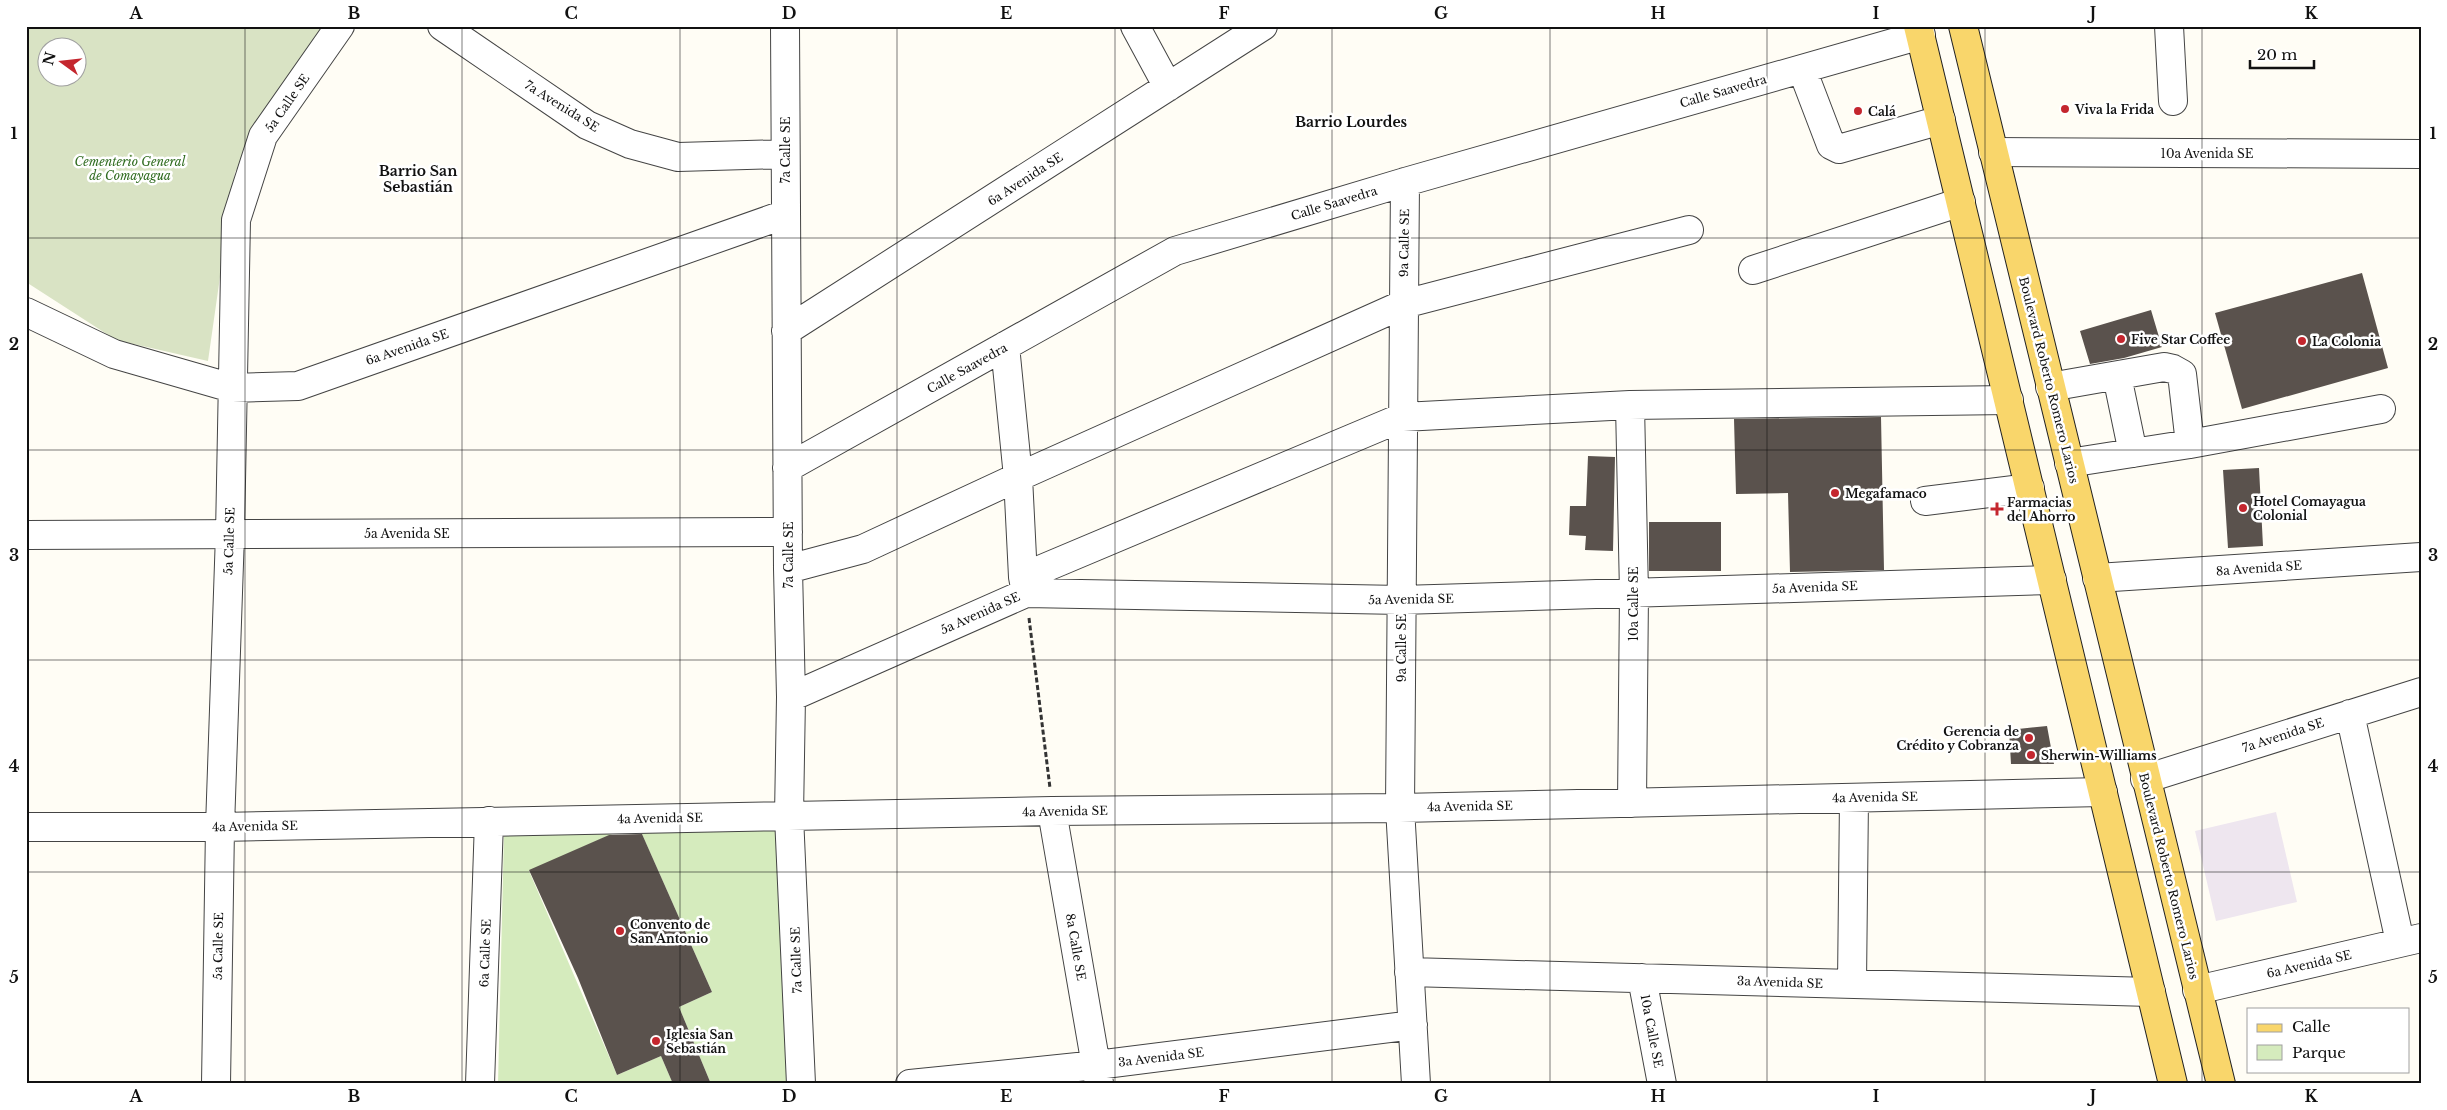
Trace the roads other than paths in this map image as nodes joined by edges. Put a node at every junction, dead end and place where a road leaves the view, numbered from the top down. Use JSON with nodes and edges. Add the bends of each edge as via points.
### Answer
{"nodes":[{"id":1,"x":340,"y":26,"type":"edge"},
{"id":2,"x":442,"y":26,"type":"edge"},
{"id":3,"x":785,"y":26,"type":"edge"},
{"id":4,"x":1135,"y":26,"type":"edge"},
{"id":5,"x":1263,"y":26,"type":"edge"},
{"id":6,"x":1963,"y":26,"type":"edge"},
{"id":7,"x":2169,"y":26,"type":"edge"},
{"id":8,"x":1919,"y":31,"type":"edge"},
{"id":9,"x":1802,"y":69,"type":"junction"},
{"id":10,"x":1168,"y":87,"type":"junction"},
{"id":11,"x":2173,"y":101,"type":"dead end"},
{"id":12,"x":1941,"y":120,"type":"junction"},
{"id":13,"x":1993,"y":152,"type":"junction"},
{"id":14,"x":785,"y":154,"type":"junction"},
{"id":15,"x":2421,"y":154,"type":"edge"},
{"id":16,"x":1405,"y":182,"type":"junction"},
{"id":17,"x":1961,"y":202,"type":"junction"},
{"id":18,"x":786,"y":214,"type":"junction"},
{"id":19,"x":1689,"y":230,"type":"dead end"},
{"id":20,"x":1753,"y":270,"type":"dead end"},
{"id":21,"x":1404,"y":304,"type":"junction"},
{"id":22,"x":26,"y":312,"type":"edge"},
{"id":23,"x":786,"y":331,"type":"junction"},
{"id":24,"x":1005,"y":346,"type":"junction"},
{"id":25,"x":2117,"y":376,"type":"junction"},
{"id":26,"x":2050,"y":387,"type":"junction"},
{"id":27,"x":232,"y":388,"type":"junction"},
{"id":28,"x":2009,"y":400,"type":"junction"},
{"id":29,"x":1630,"y":405,"type":"junction"},
{"id":30,"x":2382,"y":409,"type":"dead end"},
{"id":31,"x":1403,"y":417,"type":"junction"},
{"id":32,"x":2190,"y":444,"type":"junction"},
{"id":33,"x":2133,"y":453,"type":"junction"},
{"id":34,"x":2069,"y":463,"type":"junction"},
{"id":35,"x":788,"y":468,"type":"junction"},
{"id":36,"x":1018,"y":477,"type":"junction"},
{"id":37,"x":2030,"y":488,"type":"junction"},
{"id":38,"x":1925,"y":501,"type":"dead end"},
{"id":39,"x":788,"y":532,"type":"junction"},
{"id":40,"x":230,"y":534,"type":"junction"},
{"id":41,"x":26,"y":535,"type":"edge"},
{"id":42,"x":2421,"y":557,"type":"edge"},
{"id":43,"x":788,"y":569,"type":"junction"},
{"id":44,"x":2097,"y":578,"type":"junction"},
{"id":45,"x":2052,"y":580,"type":"junction"},
{"id":46,"x":1024,"y":585,"type":"junction"},
{"id":47,"x":1634,"y":593,"type":"junction"},
{"id":48,"x":1401,"y":600,"type":"junction"},
{"id":49,"x":2421,"y":692,"type":"edge"},
{"id":50,"x":790,"y":697,"type":"junction"},
{"id":51,"x":2350,"y":714,"type":"junction"},
{"id":52,"x":2146,"y":779,"type":"junction"},
{"id":53,"x":2103,"y":792,"type":"junction"},
{"id":54,"x":1854,"y":798,"type":"junction"},
{"id":55,"x":1632,"y":802,"type":"junction"},
{"id":56,"x":1400,"y":808,"type":"junction"},
{"id":57,"x":1052,"y":811,"type":"junction"},
{"id":58,"x":789,"y":816,"type":"junction"},
{"id":59,"x":489,"y":821,"type":"junction"},
{"id":60,"x":26,"y":827,"type":"edge"},
{"id":61,"x":220,"y":827,"type":"junction"},
{"id":62,"x":2411,"y":940,"type":"edge"},
{"id":63,"x":1409,"y":972,"type":"junction"},
{"id":64,"x":1642,"y":978,"type":"junction"},
{"id":65,"x":1852,"y":984,"type":"junction"},
{"id":66,"x":2197,"y":990,"type":"junction"},
{"id":67,"x":2151,"y":992,"type":"junction"},
{"id":68,"x":1413,"y":1025,"type":"junction"},
{"id":69,"x":1098,"y":1074,"type":"edge"},
{"id":70,"x":216,"y":1084,"type":"edge"},
{"id":71,"x":480,"y":1084,"type":"edge"},
{"id":72,"x":801,"y":1084,"type":"edge"},
{"id":73,"x":910,"y":1084,"type":"edge"},
{"id":74,"x":1416,"y":1084,"type":"edge"},
{"id":75,"x":1662,"y":1084,"type":"edge"},
{"id":76,"x":2174,"y":1084,"type":"edge"},
{"id":77,"x":2221,"y":1084,"type":"edge"}],
"edges":[{"from":1,"to":27,"type":"street","name":"5a Calle SE","via":[[263,136],[236,220]]},
{"from":2,"to":14,"type":"street","name":"7a Avenida SE","via":[[587,125],[630,144],[678,157]]},
{"from":3,"to":14,"type":"street","name":"7a Calle SE"},
{"from":4,"to":10,"type":"street"},
{"from":5,"to":10,"type":"street","name":"6a Avenida SE"},
{"from":6,"to":13,"type":"main road","name":"Boulevard Roberto Romero Larios"},
{"from":7,"to":11,"type":"street"},
{"from":8,"to":9,"type":"street","name":"Calle Saavedra"},
{"from":8,"to":12,"type":"main road"},
{"from":9,"to":12,"type":"street","via":[[1831,145],[1839,148]]},
{"from":9,"to":16,"type":"street","name":"Calle Saavedra"},
{"from":10,"to":23,"type":"street","name":"6a Avenida SE"},
{"from":12,"to":17,"type":"main road"},
{"from":13,"to":15,"type":"street","name":"10a Avenida SE"},
{"from":13,"to":26,"type":"main road","name":"Boulevard Roberto Romero Larios"},
{"from":14,"to":18,"type":"street","name":"7a Calle SE"},
{"from":16,"to":21,"type":"street","name":"9a Calle SE"},
{"from":16,"to":24,"type":"street","name":"Calle Saavedra","via":[[1175,251]]},
{"from":17,"to":20,"type":"street"},
{"from":17,"to":28,"type":"main road"},
{"from":18,"to":23,"type":"street","name":"7a Calle SE"},
{"from":18,"to":27,"type":"street","name":"6a Avenida SE","via":[[298,386]]},
{"from":19,"to":21,"type":"street"},
{"from":21,"to":31,"type":"street","name":"9a Calle SE"},
{"from":21,"to":36,"type":"street"},
{"from":22,"to":27,"type":"street","name":"6a Avenida SE","via":[[114,354]]},
{"from":23,"to":35,"type":"street","name":"7a Calle SE"},
{"from":24,"to":35,"type":"street","name":"Calle Saavedra"},
{"from":24,"to":36,"type":"street"},
{"from":25,"to":26,"type":"street"},
{"from":25,"to":32,"type":"street","via":[[2164,367],[2182,374]]},
{"from":25,"to":33,"type":"street"},
{"from":26,"to":34,"type":"main road","name":"Boulevard Roberto Romero Larios"},
{"from":27,"to":40,"type":"street","name":"5a Calle SE"},
{"from":28,"to":29,"type":"street"},
{"from":28,"to":37,"type":"main road"},
{"from":29,"to":31,"type":"street"},
{"from":29,"to":47,"type":"street","name":"10a Calle SE"},
{"from":30,"to":32,"type":"street"},
{"from":31,"to":46,"type":"street"},
{"from":31,"to":48,"type":"street","name":"9a Calle SE"},
{"from":32,"to":33,"type":"street"},
{"from":33,"to":34,"type":"street"},
{"from":34,"to":44,"type":"main road","name":"Boulevard Roberto Romero Larios"},
{"from":35,"to":39,"type":"street","name":"7a Calle SE"},
{"from":36,"to":43,"type":"street","via":[[863,549]]},
{"from":36,"to":46,"type":"street"},
{"from":37,"to":38,"type":"street"},
{"from":37,"to":45,"type":"main road"},
{"from":39,"to":40,"type":"street","name":"5a Avenida SE"},
{"from":39,"to":43,"type":"street","name":"7a Calle SE"},
{"from":40,"to":41,"type":"street","name":"5a Avenida SE"},
{"from":40,"to":61,"type":"street","name":"5a Calle SE"},
{"from":42,"to":44,"type":"street","name":"8a Avenida SE"},
{"from":43,"to":50,"type":"street","name":"7a Calle SE"},
{"from":44,"to":52,"type":"main road","name":"Boulevard Roberto Romero Larios"},
{"from":45,"to":47,"type":"street","name":"5a Avenida SE"},
{"from":45,"to":53,"type":"main road"},
{"from":46,"to":48,"type":"street","name":"5a Avenida SE"},
{"from":46,"to":50,"type":"street","name":"5a Avenida SE"},
{"from":47,"to":48,"type":"street","name":"5a Avenida SE"},
{"from":47,"to":55,"type":"street","name":"10a Calle SE"},
{"from":48,"to":56,"type":"street","name":"9a Calle SE"},
{"from":49,"to":51,"type":"street","name":"7a Avenida SE"},
{"from":50,"to":58,"type":"street","name":"7a Calle SE"},
{"from":51,"to":52,"type":"street","name":"7a Avenida SE"},
{"from":51,"to":62,"type":"street"},
{"from":52,"to":66,"type":"main road","name":"Boulevard Roberto Romero Larios"},
{"from":53,"to":54,"type":"street","name":"4a Avenida SE"},
{"from":53,"to":67,"type":"main road"},
{"from":54,"to":55,"type":"street","name":"4a Avenida SE"},
{"from":54,"to":65,"type":"street"},
{"from":55,"to":56,"type":"street","name":"4a Avenida SE"},
{"from":56,"to":57,"type":"street","name":"4a Avenida SE"},
{"from":56,"to":63,"type":"street","name":"9a Calle SE"},
{"from":57,"to":58,"type":"street","name":"4a Avenida SE"},
{"from":57,"to":69,"type":"street","name":"8a Calle SE"},
{"from":58,"to":59,"type":"street","name":"4a Avenida SE"},
{"from":58,"to":72,"type":"street","name":"7a Calle SE"},
{"from":59,"to":61,"type":"street","name":"4a Avenida SE"},
{"from":59,"to":71,"type":"street","name":"6a Calle SE"},
{"from":60,"to":61,"type":"street","name":"4a Avenida SE"},
{"from":61,"to":70,"type":"street","name":"5a Calle SE"},
{"from":62,"to":66,"type":"street","name":"6a Avenida SE"},
{"from":63,"to":64,"type":"street","name":"3a Avenida SE"},
{"from":63,"to":68,"type":"street","name":"9a Calle SE"},
{"from":64,"to":65,"type":"street","name":"3a Avenida SE"},
{"from":64,"to":75,"type":"street","name":"10a Calle SE"},
{"from":65,"to":67,"type":"street","name":"3a Avenida SE"},
{"from":66,"to":77,"type":"main road","name":"Boulevard Roberto Romero Larios"},
{"from":67,"to":76,"type":"main road"},
{"from":68,"to":69,"type":"street","name":"3a Avenida SE"},
{"from":68,"to":74,"type":"street","name":"9a Calle SE"},
{"from":69,"to":73,"type":"street","name":"3a Avenida SE"}]}
